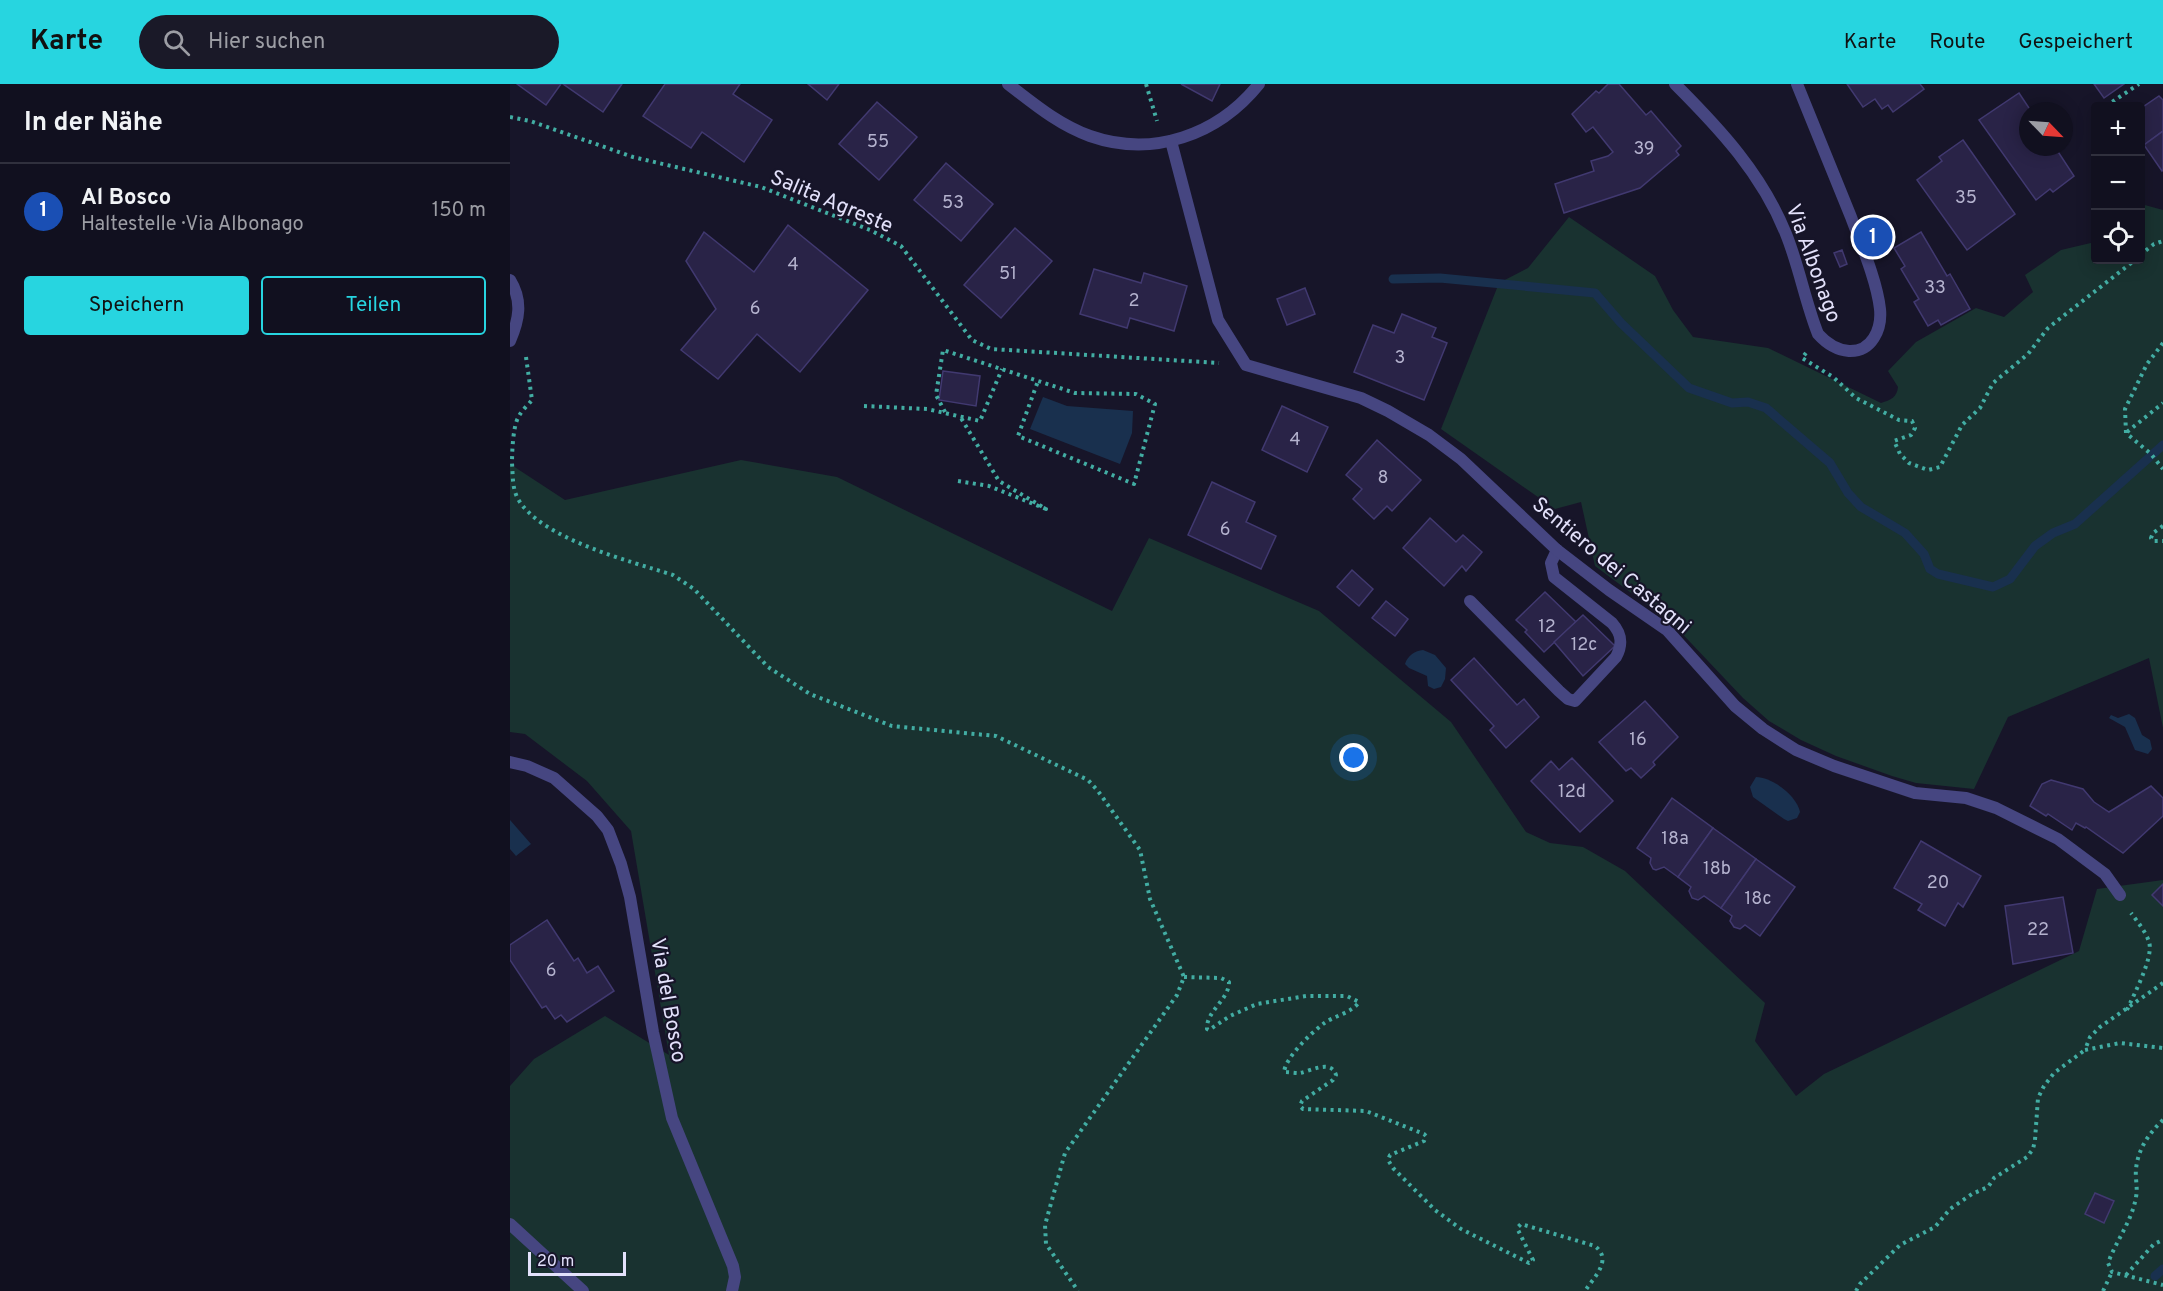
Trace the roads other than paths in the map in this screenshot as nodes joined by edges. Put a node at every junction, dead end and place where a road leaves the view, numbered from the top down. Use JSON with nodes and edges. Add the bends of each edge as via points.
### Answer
{"nodes":[{"id":1,"x":1008,"y":84,"type":"edge"},
{"id":2,"x":1259,"y":84,"type":"edge"},
{"id":3,"x":1676,"y":84,"type":"edge"},
{"id":4,"x":1797,"y":84,"type":"edge"},
{"id":5,"x":1167,"y":142,"type":"junction"},
{"id":6,"x":510,"y":280,"type":"edge"},
{"id":7,"x":510,"y":341,"type":"edge"},
{"id":8,"x":1557,"y":550,"type":"junction"},
{"id":9,"x":1470,"y":601,"type":"dead end"},
{"id":10,"x":1575,"y":701,"type":"junction"},
{"id":11,"x":1565,"y":710,"type":"dead end"},
{"id":12,"x":510,"y":762,"type":"edge"},
{"id":13,"x":2120,"y":895,"type":"road end"},
{"id":14,"x":510,"y":1224,"type":"edge"},
{"id":15,"x":583,"y":1291,"type":"edge"},
{"id":16,"x":732,"y":1291,"type":"edge"}],
"edges":[{"from":1,"to":5,"type":"street","via":[[1062,123],[1090,136],[1140,145]]},
{"from":2,"to":5,"type":"street","via":[[1227,116],[1207,129]]},
{"from":3,"to":4,"type":"street","name":"Via Albonago","via":[[1721,130],[1773,206],[1798,265],[1818,334],[1835,348],[1855,351],[1873,341],[1880,310],[1861,242]]},
{"from":5,"to":8,"type":"street","name":"Sentiero dei Castagni","via":[[1218,320],[1246,365],[1361,398],[1429,435],[1461,459]]},
{"from":6,"to":7,"type":"street","via":[[519,301]]},
{"from":8,"to":10,"type":"street","via":[[1551,563],[1554,577],[1612,623],[1621,639],[1616,657]]},
{"from":8,"to":13,"type":"street","name":"Sentiero dei Castagni","via":[[1667,630],[1735,706],[1796,750],[1916,793],[1966,798],[1996,808],[2058,839],[2105,874]]},
{"from":9,"to":10,"type":"street","via":[[1559,691]]},
{"from":10,"to":11,"type":"street"},
{"from":12,"to":16,"type":"street","name":"Via del Bosco","via":[[541,772],[565,786],[608,830],[630,897],[672,1118],[733,1266]]},
{"from":14,"to":15,"type":"street"}]}
